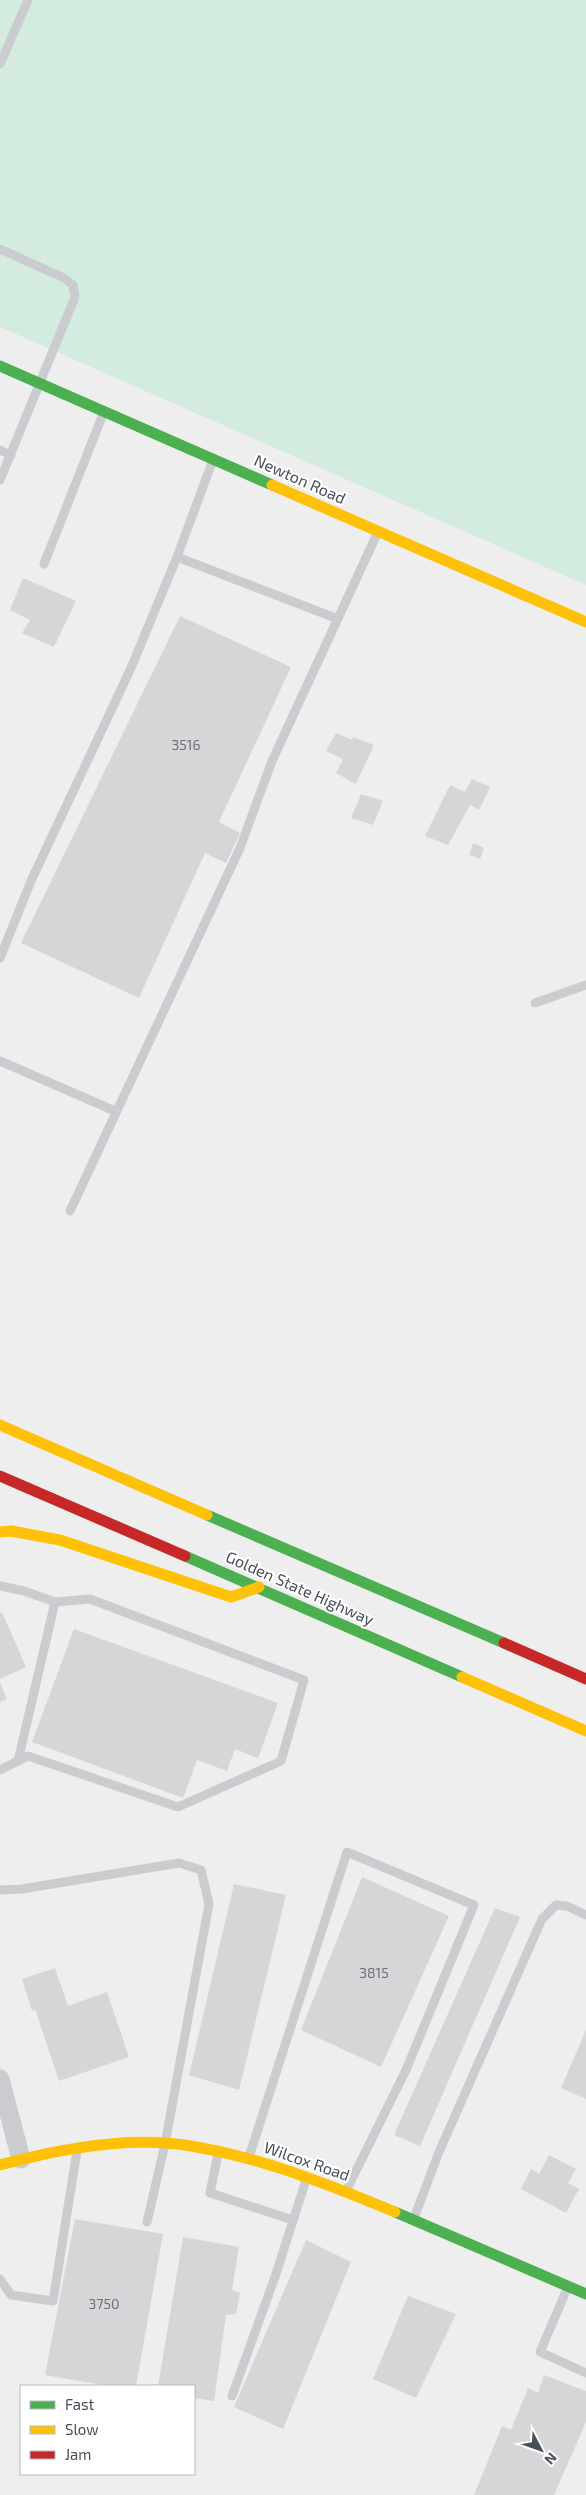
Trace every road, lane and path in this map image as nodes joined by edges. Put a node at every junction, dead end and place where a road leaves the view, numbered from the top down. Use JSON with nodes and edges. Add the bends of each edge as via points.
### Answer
{"nodes":[{"id":1,"x":28,"y":0,"type":"edge"},
{"id":2,"x":0,"y":64,"type":"edge"},
{"id":3,"x":0,"y":249,"type":"edge"},
{"id":4,"x":0,"y":366,"type":"edge"},
{"id":5,"x":41,"y":384,"type":"junction"},
{"id":6,"x":104,"y":411,"type":"junction"},
{"id":7,"x":0,"y":450,"type":"edge"},
{"id":8,"x":11,"y":455,"type":"junction"},
{"id":9,"x":214,"y":459,"type":"junction"},
{"id":10,"x":0,"y":480,"type":"edge"},
{"id":11,"x":378,"y":531,"type":"junction"},
{"id":12,"x":178,"y":558,"type":"junction"},
{"id":13,"x":44,"y":564,"type":"dead end"},
{"id":14,"x":338,"y":620,"type":"junction"},
{"id":15,"x":586,"y":622,"type":"edge"},
{"id":16,"x":0,"y":958,"type":"edge"},
{"id":17,"x":586,"y":985,"type":"edge"},
{"id":18,"x":535,"y":1003,"type":"dead end"},
{"id":19,"x":0,"y":1060,"type":"edge"},
{"id":20,"x":115,"y":1111,"type":"junction"},
{"id":21,"x":70,"y":1211,"type":"dead end"},
{"id":22,"x":0,"y":1425,"type":"edge"},
{"id":23,"x":0,"y":1476,"type":"edge"},
{"id":24,"x":0,"y":1532,"type":"edge"},
{"id":25,"x":0,"y":1586,"type":"edge"},
{"id":26,"x":259,"y":1587,"type":"junction"},
{"id":27,"x":55,"y":1602,"type":"junction"},
{"id":28,"x":586,"y":1679,"type":"edge"},
{"id":29,"x":586,"y":1731,"type":"edge"},
{"id":30,"x":18,"y":1761,"type":"junction"},
{"id":31,"x":0,"y":1770,"type":"edge"},
{"id":32,"x":0,"y":1890,"type":"edge"},
{"id":33,"x":586,"y":1916,"type":"edge"},
{"id":34,"x":0,"y":2079,"type":"edge"},
{"id":35,"x":165,"y":2144,"type":"junction"},
{"id":36,"x":77,"y":2148,"type":"junction"},
{"id":37,"x":218,"y":2153,"type":"junction"},
{"id":38,"x":21,"y":2159,"type":"junction"},
{"id":39,"x":248,"y":2159,"type":"junction"},
{"id":40,"x":0,"y":2165,"type":"edge"},
{"id":41,"x":307,"y":2178,"type":"junction"},
{"id":42,"x":346,"y":2192,"type":"junction"},
{"id":43,"x":293,"y":2220,"type":"junction"},
{"id":44,"x":413,"y":2220,"type":"junction"},
{"id":45,"x":147,"y":2222,"type":"dead end"},
{"id":46,"x":0,"y":2279,"type":"edge"},
{"id":47,"x":568,"y":2287,"type":"junction"},
{"id":48,"x":586,"y":2294,"type":"edge"},
{"id":49,"x":586,"y":2373,"type":"edge"},
{"id":50,"x":232,"y":2396,"type":"dead end"}],
"edges":[{"from":1,"to":2,"type":"lane"},
{"from":3,"to":5,"type":"lane","via":[[64,278],[73,286],[75,297]]},
{"from":4,"to":5,"type":"main road","name":"Newton Road"},
{"from":5,"to":6,"type":"main road","name":"Newton Road"},
{"from":5,"to":8,"type":"lane"},
{"from":6,"to":9,"type":"main road","name":"Newton Road"},
{"from":6,"to":13,"type":"lane"},
{"from":7,"to":8,"type":"lane"},
{"from":8,"to":10,"type":"lane"},
{"from":9,"to":11,"type":"main road","name":"Newton Road"},
{"from":9,"to":12,"type":"lane"},
{"from":11,"to":14,"type":"lane"},
{"from":11,"to":15,"type":"main road","name":"Newton Road"},
{"from":12,"to":14,"type":"lane"},
{"from":12,"to":16,"type":"lane","via":[[131,668],[31,881]]},
{"from":14,"to":20,"type":"lane","via":[[272,761],[240,848]]},
{"from":17,"to":18,"type":"lane"},
{"from":19,"to":20,"type":"lane"},
{"from":20,"to":21,"type":"lane"},
{"from":22,"to":28,"type":"main road","name":"Golden State Highway"},
{"from":23,"to":26,"type":"main road","name":"Golden State Highway"},
{"from":24,"to":26,"type":"main road","via":[[60,1540],[231,1597]]},
{"from":25,"to":27,"type":"lane"},
{"from":26,"to":29,"type":"main road","name":"Golden State Highway"},
{"from":27,"to":30,"type":"lane"},
{"from":27,"to":30,"type":"lane","via":[[90,1599],[304,1680],[281,1761],[178,1807],[28,1756]]},
{"from":30,"to":31,"type":"lane"},
{"from":32,"to":35,"type":"lane","via":[[179,1863],[201,1870],[209,1904]]},
{"from":33,"to":44,"type":"lane","via":[[567,1906],[556,1905],[542,1919],[439,2152]]},
{"from":34,"to":38,"type":"street"},
{"from":35,"to":36,"type":"main road","name":"Wilcox Road","via":[[136,2142]]},
{"from":35,"to":37,"type":"main road","name":"Wilcox Road"},
{"from":35,"to":45,"type":"lane"},
{"from":36,"to":38,"type":"main road","name":"Wilcox Road"},
{"from":36,"to":46,"type":"lane","via":[[52,2301],[11,2295]]},
{"from":37,"to":39,"type":"main road","name":"Wilcox Road"},
{"from":37,"to":43,"type":"lane","via":[[210,2193]]},
{"from":38,"to":40,"type":"main road","name":"Wilcox Road"},
{"from":39,"to":41,"type":"main road","name":"Wilcox Road"},
{"from":39,"to":42,"type":"lane","via":[[347,1852],[474,1905],[406,2070]]},
{"from":41,"to":42,"type":"main road","name":"Wilcox Road"},
{"from":41,"to":43,"type":"lane"},
{"from":42,"to":44,"type":"main road","name":"Wilcox Road"},
{"from":43,"to":50,"type":"lane"},
{"from":44,"to":47,"type":"main road","name":"Wilcox Road"},
{"from":47,"to":48,"type":"main road","name":"Wilcox Road"},
{"from":47,"to":49,"type":"lane","via":[[540,2352]]}]}
